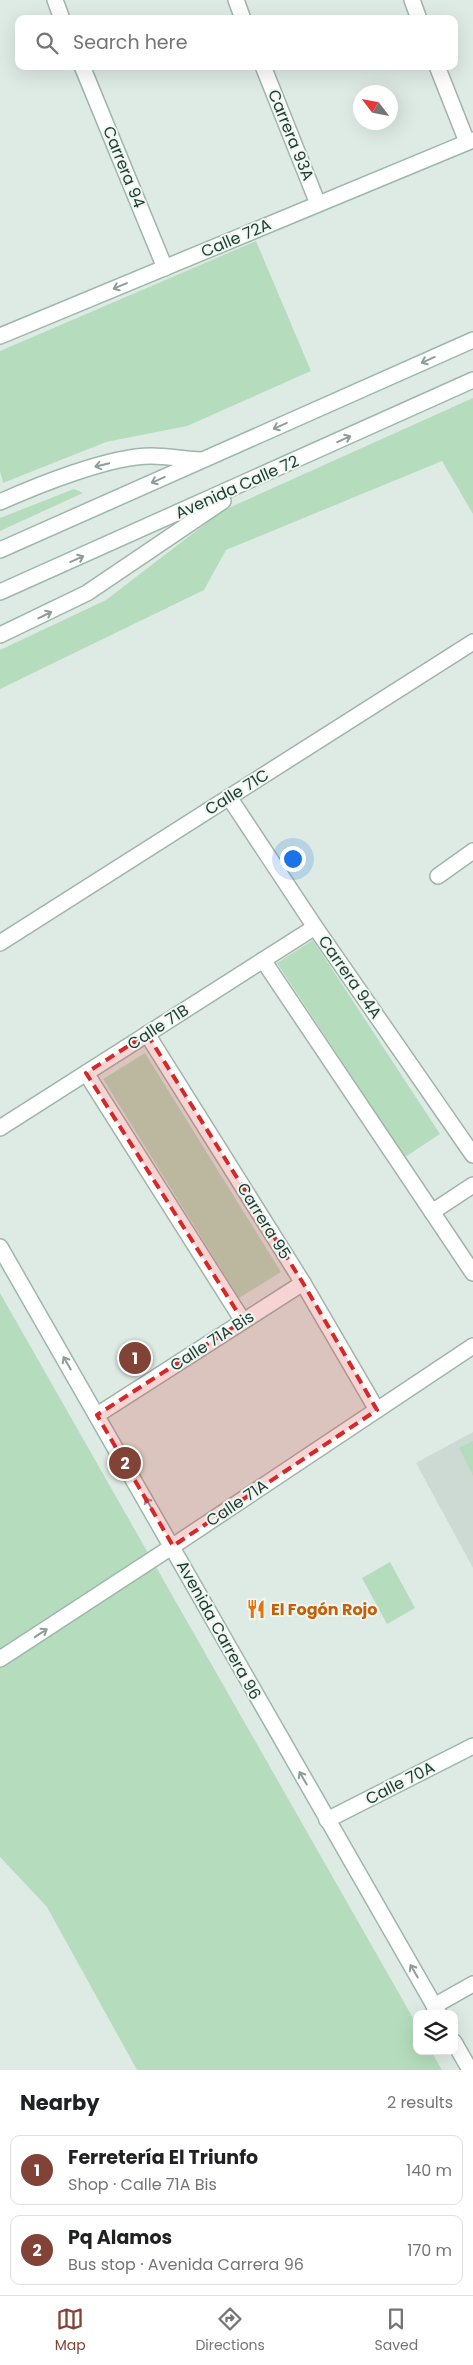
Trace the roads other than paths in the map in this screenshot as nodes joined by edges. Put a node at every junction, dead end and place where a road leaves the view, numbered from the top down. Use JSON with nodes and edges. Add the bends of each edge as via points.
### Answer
{"nodes":[{"id":1,"x":55,"y":0,"type":"edge"},
{"id":2,"x":236,"y":0,"type":"edge"},
{"id":3,"x":412,"y":0,"type":"edge"},
{"id":4,"x":61,"y":15,"type":"edge"},
{"id":5,"x":242,"y":15,"type":"edge"},
{"id":6,"x":418,"y":15,"type":"edge"},
{"id":7,"x":84,"y":70,"type":"edge"},
{"id":8,"x":265,"y":70,"type":"edge"},
{"id":9,"x":439,"y":70,"type":"edge"},
{"id":10,"x":470,"y":141,"type":"edge"},
{"id":11,"x":318,"y":204,"type":"junction"},
{"id":12,"x":165,"y":268,"type":"junction"},
{"id":13,"x":2,"y":331,"type":"edge"},
{"id":14,"x":473,"y":340,"type":"edge"},
{"id":15,"x":473,"y":380,"type":"edge"},
{"id":16,"x":202,"y":460,"type":"junction"},
{"id":17,"x":252,"y":481,"type":"junction"},
{"id":18,"x":0,"y":502,"type":"edge"},
{"id":19,"x":0,"y":550,"type":"edge"},
{"id":20,"x":0,"y":592,"type":"edge"},
{"id":21,"x":0,"y":635,"type":"edge"},
{"id":22,"x":473,"y":642,"type":"edge"},
{"id":23,"x":229,"y":797,"type":"junction"},
{"id":24,"x":473,"y":851,"type":"edge"},
{"id":25,"x":438,"y":876,"type":"dead end"},
{"id":26,"x":316,"y":927,"type":"junction"},
{"id":27,"x":0,"y":942,"type":"edge"},
{"id":28,"x":263,"y":960,"type":"junction"},
{"id":29,"x":147,"y":1034,"type":"junction"},
{"id":30,"x":86,"y":1074,"type":"junction"},
{"id":31,"x":0,"y":1128,"type":"edge"},
{"id":32,"x":473,"y":1155,"type":"edge"},
{"id":33,"x":473,"y":1185,"type":"edge"},
{"id":34,"x":432,"y":1212,"type":"junction"},
{"id":35,"x":0,"y":1247,"type":"edge"},
{"id":36,"x":473,"y":1273,"type":"edge"},
{"id":37,"x":303,"y":1283,"type":"junction"},
{"id":38,"x":243,"y":1321,"type":"junction"},
{"id":39,"x":473,"y":1346,"type":"edge"},
{"id":40,"x":377,"y":1410,"type":"junction"},
{"id":41,"x":97,"y":1415,"type":"junction"},
{"id":42,"x":173,"y":1546,"type":"junction"},
{"id":43,"x":0,"y":1659,"type":"edge"},
{"id":44,"x":473,"y":1746,"type":"edge"},
{"id":45,"x":327,"y":1820,"type":"junction"},
{"id":46,"x":473,"y":1984,"type":"edge"},
{"id":47,"x":436,"y":2010,"type":"edge"},
{"id":48,"x":458,"y":2049,"type":"edge"},
{"id":49,"x":470,"y":2070,"type":"edge"}],
"edges":[{"from":1,"to":4,"type":"street"},
{"from":2,"to":5,"type":"street"},
{"from":3,"to":6,"type":"street"},
{"from":7,"to":12,"type":"street","name":"Carrera 94"},
{"from":8,"to":11,"type":"street","name":"Carrera 93A"},
{"from":9,"to":10,"type":"street"},
{"from":10,"to":11,"type":"street","name":"Calle 72A"},
{"from":11,"to":12,"type":"street","name":"Calle 72A"},
{"from":12,"to":13,"type":"street","name":"Calle 72A","one_way":true},
{"from":14,"to":16,"type":"street","one_way":true},
{"from":17,"to":15,"type":"street","name":"Avenida Calle 72","one_way":true},
{"from":16,"to":18,"type":"street","one_way":true,"via":[[150,456],[128,459],[98,466]]},
{"from":16,"to":19,"type":"street","one_way":true},
{"from":20,"to":17,"type":"street","name":"Avenida Calle 72","one_way":true},
{"from":21,"to":17,"type":"street","one_way":true,"via":[[87,593]]},
{"from":22,"to":23,"type":"street","name":"Calle 71C"},
{"from":23,"to":26,"type":"street","name":"Carrera 94A"},
{"from":23,"to":27,"type":"street","name":"Calle 71C"},
{"from":24,"to":25,"type":"street"},
{"from":26,"to":28,"type":"street","name":"Calle 71B"},
{"from":26,"to":32,"type":"street","name":"Carrera 94A"},
{"from":28,"to":29,"type":"street","name":"Calle 71B"},
{"from":28,"to":34,"type":"street"},
{"from":29,"to":30,"type":"street","name":"Calle 71B"},
{"from":29,"to":37,"type":"street","name":"Carrera 95"},
{"from":30,"to":31,"type":"street","name":"Calle 71B"},
{"from":30,"to":38,"type":"street"},
{"from":33,"to":34,"type":"street"},
{"from":34,"to":36,"type":"street"},
{"from":41,"to":35,"type":"street","name":"Avenida Carrera 96","one_way":true},
{"from":37,"to":38,"type":"street","name":"Calle 71A Bis"},
{"from":37,"to":40,"type":"street","name":"Carrera 95"},
{"from":38,"to":41,"type":"street","name":"Calle 71A Bis"},
{"from":39,"to":40,"type":"street","name":"Calle 71A"},
{"from":40,"to":42,"type":"street","name":"Calle 71A"},
{"from":42,"to":41,"type":"street","name":"Avenida Carrera 96","one_way":true},
{"from":43,"to":42,"type":"street","name":"Calle 71A","one_way":true},
{"from":45,"to":42,"type":"street","name":"Avenida Carrera 96","one_way":true},
{"from":44,"to":45,"type":"street","name":"Calle 70A"},
{"from":47,"to":45,"type":"street","name":"Avenida Carrera 96","one_way":true},
{"from":46,"to":47,"type":"street"},
{"from":48,"to":49,"type":"street"}]}
